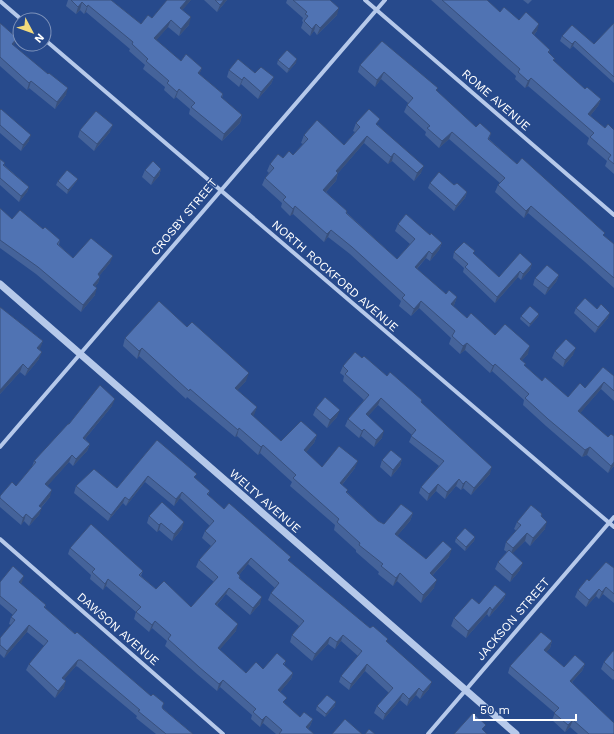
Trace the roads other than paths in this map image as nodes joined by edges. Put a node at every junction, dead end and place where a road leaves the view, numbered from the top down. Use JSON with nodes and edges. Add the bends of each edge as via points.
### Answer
{"nodes":[{"id":1,"x":365,"y":0,"type":"edge"},
{"id":2,"x":385,"y":0,"type":"edge"},
{"id":3,"x":0,"y":1,"type":"edge"},
{"id":4,"x":376,"y":10,"type":"junction"},
{"id":5,"x":13,"y":12,"type":"edge"},
{"id":6,"x":52,"y":46,"type":"edge"},
{"id":7,"x":220,"y":190,"type":"junction"},
{"id":8,"x":614,"y":215,"type":"edge"},
{"id":9,"x":0,"y":284,"type":"edge"},
{"id":10,"x":80,"y":355,"type":"junction"},
{"id":11,"x":0,"y":447,"type":"edge"},
{"id":12,"x":614,"y":517,"type":"edge"},
{"id":13,"x":609,"y":523,"type":"junction"},
{"id":14,"x":614,"y":528,"type":"edge"},
{"id":15,"x":0,"y":539,"type":"edge"},
{"id":16,"x":465,"y":690,"type":"junction"},
{"id":17,"x":223,"y":734,"type":"edge"},
{"id":18,"x":428,"y":734,"type":"edge"},
{"id":19,"x":516,"y":734,"type":"edge"}],
"edges":[{"from":1,"to":4,"type":"street","name":"ROME AVENUE"},
{"from":2,"to":4,"type":"street","name":"CROSBY STREET"},
{"from":3,"to":5,"type":"street"},
{"from":4,"to":7,"type":"street","name":"CROSBY STREET"},
{"from":4,"to":8,"type":"street","name":"ROME AVENUE"},
{"from":6,"to":7,"type":"street","name":"NORTH ROCKFORD AVENUE"},
{"from":7,"to":10,"type":"street","name":"CROSBY STREET"},
{"from":7,"to":13,"type":"street","name":"NORTH ROCKFORD AVENUE"},
{"from":9,"to":10,"type":"street","name":"WELTY AVENUE"},
{"from":10,"to":11,"type":"street","name":"CROSBY STREET"},
{"from":10,"to":16,"type":"street","name":"WELTY AVENUE"},
{"from":12,"to":13,"type":"street","name":"JACKSON STREET"},
{"from":13,"to":14,"type":"street","name":"NORTH ROCKFORD AVENUE"},
{"from":13,"to":16,"type":"street","name":"JACKSON STREET"},
{"from":15,"to":17,"type":"street","name":"DAWSON AVENUE"},
{"from":16,"to":18,"type":"street","name":"JACKSON STREET"},
{"from":16,"to":19,"type":"street","name":"WELTY AVENUE"}]}
